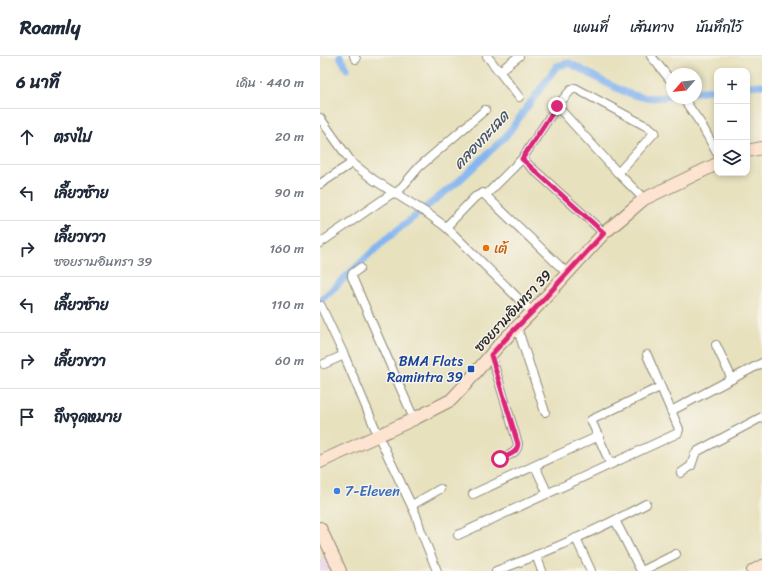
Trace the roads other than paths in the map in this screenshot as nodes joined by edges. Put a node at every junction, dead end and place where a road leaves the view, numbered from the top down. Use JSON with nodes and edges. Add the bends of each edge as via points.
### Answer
{"nodes":[{"id":1,"x":488,"y":56,"type":"edge"},
{"id":2,"x":519,"y":56,"type":"edge"},
{"id":3,"x":651,"y":56,"type":"edge"},
{"id":4,"x":500,"y":71,"type":"junction"},
{"id":5,"x":666,"y":75,"type":"edge"},
{"id":6,"x":519,"y":97,"type":"dead end"},
{"id":7,"x":687,"y":104,"type":"edge"},
{"id":8,"x":557,"y":106,"type":"junction"},
{"id":9,"x":485,"y":110,"type":"dead end"},
{"id":10,"x":320,"y":118,"type":"edge"},
{"id":11,"x":714,"y":148,"type":"edge"},
{"id":12,"x":762,"y":148,"type":"edge"},
{"id":13,"x":750,"y":150,"type":"edge"},
{"id":14,"x":522,"y":159,"type":"junction"},
{"id":15,"x":352,"y":163,"type":"junction"},
{"id":16,"x":714,"y":165,"type":"edge"},
{"id":17,"x":618,"y":173,"type":"junction"},
{"id":18,"x":320,"y":184,"type":"edge"},
{"id":19,"x":395,"y":193,"type":"junction"},
{"id":20,"x":486,"y":195,"type":"junction"},
{"id":21,"x":644,"y":199,"type":"junction"},
{"id":22,"x":446,"y":227,"type":"junction"},
{"id":23,"x":604,"y":233,"type":"junction"},
{"id":24,"x":320,"y":243,"type":"edge"},
{"id":25,"x":360,"y":268,"type":"dead end"},
{"id":26,"x":568,"y":274,"type":"junction"},
{"id":27,"x":321,"y":306,"type":"edge"},
{"id":28,"x":532,"y":312,"type":"junction"},
{"id":29,"x":517,"y":327,"type":"junction"},
{"id":30,"x":716,"y":345,"type":"dead end"},
{"id":31,"x":344,"y":355,"type":"junction"},
{"id":32,"x":491,"y":355,"type":"junction"},
{"id":33,"x":648,"y":355,"type":"dead end"},
{"id":34,"x":762,"y":363,"type":"edge"},
{"id":35,"x":324,"y":364,"type":"dead end"},
{"id":36,"x":732,"y":379,"type":"junction"},
{"id":37,"x":660,"y":387,"type":"junction"},
{"id":38,"x":671,"y":411,"type":"junction"},
{"id":39,"x":546,"y":412,"type":"dead end"},
{"id":40,"x":762,"y":417,"type":"edge"},
{"id":41,"x":414,"y":419,"type":"junction"},
{"id":42,"x":378,"y":436,"type":"junction"},
{"id":43,"x":599,"y":436,"type":"junction"},
{"id":44,"x":500,"y":459,"type":"dead end"},
{"id":45,"x":320,"y":462,"type":"edge"},
{"id":46,"x":610,"y":463,"type":"junction"},
{"id":47,"x":535,"y":466,"type":"junction"},
{"id":48,"x":681,"y":473,"type":"dead end"},
{"id":49,"x":440,"y":489,"type":"dead end"},
{"id":50,"x":547,"y":492,"type":"junction"},
{"id":51,"x":473,"y":494,"type":"dead end"},
{"id":52,"x":412,"y":504,"type":"junction"},
{"id":53,"x":646,"y":504,"type":"dead end"},
{"id":54,"x":615,"y":520,"type":"junction"},
{"id":55,"x":320,"y":528,"type":"edge"},
{"id":56,"x":458,"y":535,"type":"dead end"},
{"id":57,"x":576,"y":538,"type":"junction"},
{"id":58,"x":676,"y":554,"type":"dead end"},
{"id":59,"x":536,"y":555,"type":"junction"},
{"id":60,"x":762,"y":566,"type":"edge"},
{"id":61,"x":500,"y":570,"type":"edge"},
{"id":62,"x":340,"y":571,"type":"edge"},
{"id":63,"x":437,"y":571,"type":"edge"},
{"id":64,"x":542,"y":571,"type":"edge"},
{"id":65,"x":591,"y":571,"type":"edge"},
{"id":66,"x":642,"y":571,"type":"edge"},
{"id":67,"x":753,"y":571,"type":"edge"}],
"edges":[{"from":1,"to":4,"type":"street"},
{"from":2,"to":4,"type":"street"},
{"from":3,"to":5,"type":"street"},
{"from":4,"to":6,"type":"street"},
{"from":7,"to":11,"type":"street"},
{"from":8,"to":14,"type":"street"},
{"from":8,"to":17,"type":"street"},
{"from":8,"to":17,"type":"street","via":[[571,90],[577,88],[655,132]]},
{"from":9,"to":19,"type":"street","via":[[419,167]]},
{"from":10,"to":15,"type":"street"},
{"from":12,"to":13,"type":"street"},
{"from":14,"to":20,"type":"street"},
{"from":14,"to":23,"type":"street"},
{"from":15,"to":18,"type":"street"},
{"from":15,"to":19,"type":"street"},
{"from":16,"to":21,"type":"street","name":"ซอยรามอินทรา 39"},
{"from":17,"to":21,"type":"street"},
{"from":19,"to":22,"type":"street"},
{"from":19,"to":24,"type":"street"},
{"from":20,"to":22,"type":"street","via":[[483,193],[475,197]]},
{"from":20,"to":26,"type":"street"},
{"from":21,"to":23,"type":"street","name":"ซอยรามอินทรา 39"},
{"from":22,"to":28,"type":"street"},
{"from":23,"to":26,"type":"street","name":"ซอยรามอินทรา 39"},
{"from":25,"to":41,"type":"street","via":[[352,277]]},
{"from":26,"to":28,"type":"street","name":"ซอยรามอินทรา 39"},
{"from":27,"to":31,"type":"street"},
{"from":28,"to":29,"type":"street","name":"ซอยรามอินทรา 39"},
{"from":29,"to":32,"type":"street","name":"ซอยรามอินทรา 39"},
{"from":29,"to":39,"type":"street"},
{"from":30,"to":36,"type":"street"},
{"from":31,"to":35,"type":"street"},
{"from":31,"to":42,"type":"street"},
{"from":32,"to":41,"type":"street","name":"ซอยรามอินทรา 39","via":[[451,400]]},
{"from":32,"to":44,"type":"street","via":[[518,444],[515,452]]},
{"from":33,"to":37,"type":"street"},
{"from":34,"to":36,"type":"street"},
{"from":36,"to":38,"type":"street"},
{"from":37,"to":38,"type":"street"},
{"from":37,"to":43,"type":"street","via":[[591,420]]},
{"from":38,"to":46,"type":"street","via":[[678,432]]},
{"from":40,"to":48,"type":"street","via":[[698,450],[691,466]]},
{"from":41,"to":42,"type":"street","name":"ซอยรามอินทรา 39"},
{"from":42,"to":45,"type":"street","name":"ซอยรามอินทรา 39"},
{"from":42,"to":52,"type":"street"},
{"from":43,"to":46,"type":"street"},
{"from":43,"to":47,"type":"street"},
{"from":46,"to":50,"type":"street"},
{"from":47,"to":50,"type":"street"},
{"from":47,"to":51,"type":"street"},
{"from":49,"to":52,"type":"street"},
{"from":50,"to":56,"type":"street"},
{"from":52,"to":63,"type":"street"},
{"from":53,"to":54,"type":"street"},
{"from":54,"to":57,"type":"street"},
{"from":54,"to":66,"type":"street"},
{"from":55,"to":62,"type":"street"},
{"from":57,"to":59,"type":"street"},
{"from":57,"to":65,"type":"street"},
{"from":58,"to":66,"type":"street"},
{"from":59,"to":61,"type":"street"},
{"from":59,"to":64,"type":"street"},
{"from":60,"to":67,"type":"street"}]}
